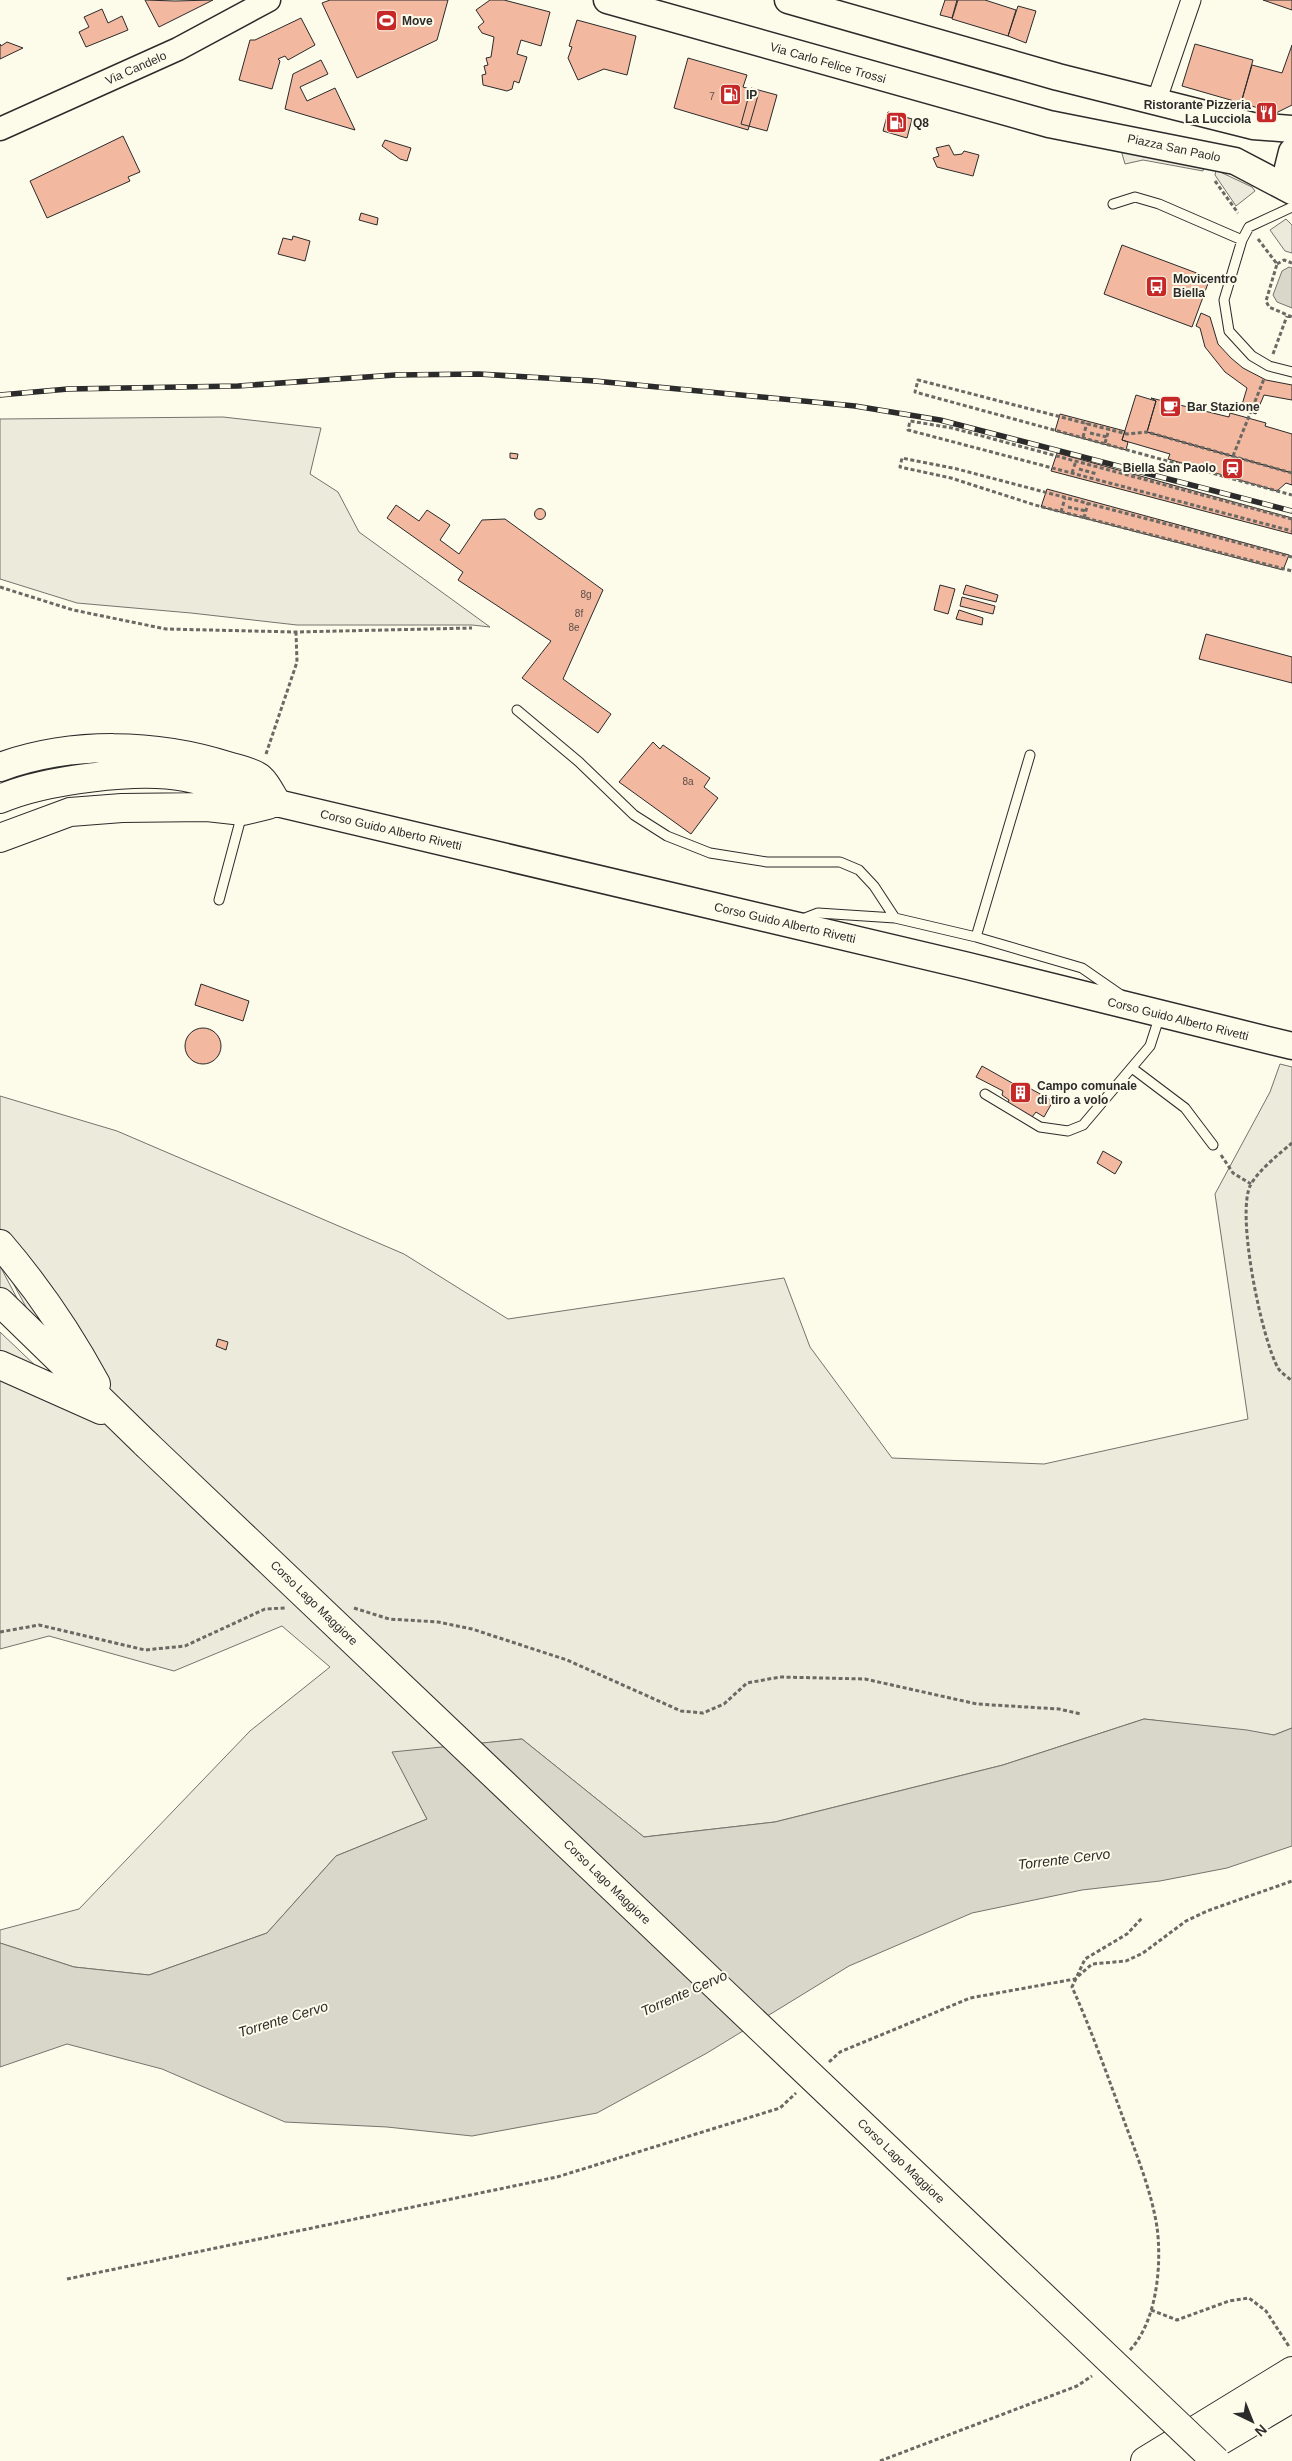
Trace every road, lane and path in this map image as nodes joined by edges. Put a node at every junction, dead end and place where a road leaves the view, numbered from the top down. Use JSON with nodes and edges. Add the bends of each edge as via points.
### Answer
{"nodes":[{"id":1,"x":269,"y":0,"type":"edge"},
{"id":2,"x":607,"y":0,"type":"edge"},
{"id":3,"x":788,"y":0,"type":"edge"},
{"id":4,"x":1191,"y":0,"type":"edge"},
{"id":5,"x":826,"y":5,"type":"edge"},
{"id":6,"x":1156,"y":102,"type":"junction"},
{"id":7,"x":1049,"y":124,"type":"joint"},
{"id":8,"x":0,"y":129,"type":"edge"},
{"id":9,"x":1292,"y":130,"type":"edge"},
{"id":10,"x":1292,"y":152,"type":"edge"},
{"id":11,"x":1212,"y":176,"type":"dead end"},
{"id":12,"x":1292,"y":189,"type":"edge"},
{"id":13,"x":1113,"y":204,"type":"dead end"},
{"id":14,"x":1292,"y":208,"type":"edge"},
{"id":15,"x":1238,"y":213,"type":"dead end"},
{"id":16,"x":1257,"y":238,"type":"dead end"},
{"id":17,"x":1242,"y":240,"type":"junction"},
{"id":18,"x":1292,"y":262,"type":"edge"},
{"id":19,"x":1277,"y":264,"type":"junction"},
{"id":20,"x":1287,"y":316,"type":"junction"},
{"id":21,"x":1292,"y":317,"type":"edge"},
{"id":22,"x":1273,"y":355,"type":"dead end"},
{"id":23,"x":1269,"y":366,"type":"junction"},
{"id":24,"x":1292,"y":372,"type":"edge"},
{"id":25,"x":1087,"y":423,"type":"junction"},
{"id":26,"x":1109,"y":429,"type":"junction"},
{"id":27,"x":1090,"y":433,"type":"dead end"},
{"id":28,"x":1083,"y":437,"type":"junction"},
{"id":29,"x":1107,"y":437,"type":"junction"},
{"id":30,"x":1105,"y":444,"type":"junction"},
{"id":31,"x":1233,"y":456,"type":"junction"},
{"id":32,"x":1076,"y":461,"type":"junction"},
{"id":33,"x":1098,"y":467,"type":"junction"},
{"id":34,"x":1079,"y":469,"type":"dead end"},
{"id":35,"x":1072,"y":473,"type":"junction"},
{"id":36,"x":1292,"y":473,"type":"edge"},
{"id":37,"x":1096,"y":474,"type":"junction"},
{"id":38,"x":1095,"y":480,"type":"junction"},
{"id":39,"x":1292,"y":495,"type":"edge"},
{"id":40,"x":1066,"y":498,"type":"junction"},
{"id":41,"x":1088,"y":503,"type":"junction"},
{"id":42,"x":1068,"y":507,"type":"dead end"},
{"id":43,"x":1086,"y":511,"type":"junction"},
{"id":44,"x":1061,"y":512,"type":"junction"},
{"id":45,"x":1084,"y":518,"type":"junction"},
{"id":46,"x":1292,"y":519,"type":"edge"},
{"id":47,"x":1292,"y":531,"type":"edge"},
{"id":48,"x":1292,"y":557,"type":"edge"},
{"id":49,"x":1292,"y":571,"type":"edge"},
{"id":50,"x":0,"y":587,"type":"edge"},
{"id":51,"x":472,"y":628,"type":"dead end"},
{"id":52,"x":296,"y":632,"type":"junction"},
{"id":53,"x":517,"y":710,"type":"dead end"},
{"id":54,"x":1030,"y":756,"type":"dead end"},
{"id":55,"x":0,"y":767,"type":"edge"},
{"id":56,"x":259,"y":776,"type":"junction"},
{"id":57,"x":0,"y":800,"type":"edge"},
{"id":58,"x":277,"y":803,"type":"junction"},
{"id":59,"x":243,"y":811,"type":"junction"},
{"id":60,"x":0,"y":838,"type":"edge"},
{"id":61,"x":219,"y":900,"type":"dead end"},
{"id":62,"x":895,"y":918,"type":"junction"},
{"id":63,"x":790,"y":924,"type":"junction"},
{"id":64,"x":976,"y":937,"type":"junction"},
{"id":65,"x":1152,"y":1013,"type":"junction"},
{"id":66,"x":1292,"y":1046,"type":"edge"},
{"id":67,"x":1132,"y":1068,"type":"junction"},
{"id":68,"x":985,"y":1094,"type":"dead end"},
{"id":69,"x":1292,"y":1143,"type":"edge"},
{"id":70,"x":1213,"y":1145,"type":"joint"},
{"id":71,"x":1251,"y":1184,"type":"junction"},
{"id":72,"x":0,"y":1244,"type":"edge"},
{"id":73,"x":0,"y":1302,"type":"edge"},
{"id":74,"x":0,"y":1365,"type":"edge"},
{"id":75,"x":1292,"y":1382,"type":"edge"},
{"id":76,"x":116,"y":1413,"type":"junction"},
{"id":77,"x":345,"y":1606,"type":"dead end"},
{"id":78,"x":292,"y":1608,"type":"dead end"},
{"id":79,"x":0,"y":1632,"type":"edge"},
{"id":80,"x":1081,"y":1714,"type":"dead end"},
{"id":81,"x":1292,"y":1881,"type":"edge"},
{"id":82,"x":1143,"y":1918,"type":"dead end"},
{"id":83,"x":1075,"y":1979,"type":"junction"},
{"id":84,"x":827,"y":2064,"type":"dead end"},
{"id":85,"x":800,"y":2089,"type":"dead end"},
{"id":86,"x":66,"y":2280,"type":"dead end"},
{"id":87,"x":1151,"y":2310,"type":"junction"},
{"id":88,"x":1123,"y":2355,"type":"dead end"},
{"id":89,"x":1100,"y":2370,"type":"dead end"},
{"id":90,"x":1291,"y":2373,"type":"edge"},
{"id":91,"x":880,"y":2461,"type":"edge"},
{"id":92,"x":1145,"y":2461,"type":"edge"},
{"id":93,"x":1186,"y":2461,"type":"edge"},
{"id":94,"x":1216,"y":2461,"type":"edge"}],
"edges":[{"from":1,"to":8,"type":"street","name":"Via Candelo","via":[[178,49]]},
{"from":2,"to":7,"type":"main road","name":"Via Carlo Felice Trossi"},
{"from":3,"to":5,"type":"main road"},
{"from":4,"to":6,"type":"street"},
{"from":5,"to":6,"type":"main road","via":[[957,50]]},
{"from":6,"to":9,"type":"main road","via":[[1253,126]]},
{"from":7,"to":12,"type":"main road","name":"Piazza San Paolo","via":[[1235,161]]},
{"from":10,"to":12,"type":"main road","name":"Piazza San Paolo","via":[[1288,168]]},
{"from":11,"to":15,"type":"path"},
{"from":13,"to":17,"type":"lane","via":[[1135,197]]},
{"from":14,"to":17,"type":"lane","via":[[1249,227]]},
{"from":16,"to":19,"type":"path"},
{"from":17,"to":23,"type":"lane","via":[[1224,300],[1229,331],[1252,356]]},
{"from":18,"to":19,"type":"path","via":[[1284,260]]},
{"from":19,"to":20,"type":"path","via":[[1266,300],[1269,307]]},
{"from":20,"to":21,"type":"path"},
{"from":20,"to":22,"type":"path"},
{"from":23,"to":24,"type":"lane"},
{"from":23,"to":31,"type":"path"},
{"from":25,"to":26,"type":"path"},
{"from":25,"to":28,"type":"path"},
{"from":25,"to":28,"type":"path","via":[[918,380],[914,392]]},
{"from":26,"to":29,"type":"path"},
{"from":26,"to":31,"type":"path","via":[[1127,434],[1147,432]]},
{"from":27,"to":29,"type":"path"},
{"from":28,"to":30,"type":"path"},
{"from":29,"to":30,"type":"path"},
{"from":30,"to":39,"type":"path"},
{"from":31,"to":36,"type":"path"},
{"from":32,"to":33,"type":"path"},
{"from":32,"to":35,"type":"path"},
{"from":32,"to":35,"type":"path","via":[[952,428],[910,421],[908,430]]},
{"from":33,"to":37,"type":"path"},
{"from":33,"to":46,"type":"path"},
{"from":34,"to":37,"type":"path"},
{"from":35,"to":38,"type":"path"},
{"from":37,"to":38,"type":"path"},
{"from":38,"to":47,"type":"path"},
{"from":40,"to":41,"type":"path"},
{"from":40,"to":44,"type":"path"},
{"from":40,"to":44,"type":"path","via":[[902,458],[900,467],[952,478]]},
{"from":41,"to":43,"type":"path"},
{"from":41,"to":48,"type":"path"},
{"from":42,"to":43,"type":"path"},
{"from":43,"to":45,"type":"path"},
{"from":44,"to":45,"type":"path"},
{"from":45,"to":49,"type":"path"},
{"from":50,"to":52,"type":"path","via":[[73,610],[166,629]]},
{"from":51,"to":52,"type":"path"},
{"from":52,"to":56,"type":"path","via":[[297,662]]},
{"from":53,"to":62,"type":"lane","via":[[579,762],[634,815],[668,836],[710,853],[767,862],[840,862],[859,870]]},
{"from":54,"to":64,"type":"lane"},
{"from":55,"to":56,"type":"highway","via":[[28,756],[142,748],[206,759]]},
{"from":56,"to":58,"type":"highway"},
{"from":57,"to":58,"type":"highway","via":[[64,781],[126,774],[184,777]]},
{"from":58,"to":59,"type":"highway"},
{"from":58,"to":63,"type":"main road","name":"Corso Guido Alberto Rivetti"},
{"from":59,"to":60,"type":"highway","via":[[207,807],[70,812]]},
{"from":59,"to":61,"type":"lane"},
{"from":62,"to":63,"type":"lane","via":[[818,913]]},
{"from":62,"to":64,"type":"lane"},
{"from":63,"to":65,"type":"main road","name":"Corso Guido Alberto Rivetti"},
{"from":64,"to":65,"type":"lane","via":[[1082,968]]},
{"from":65,"to":66,"type":"main road","name":"Corso Guido Alberto Rivetti"},
{"from":65,"to":67,"type":"lane","via":[[1150,1046]]},
{"from":67,"to":68,"type":"lane","via":[[1083,1125],[1068,1132],[1040,1127]]},
{"from":67,"to":70,"type":"lane","via":[[1185,1108]]},
{"from":69,"to":71,"type":"path"},
{"from":70,"to":71,"type":"path","via":[[1233,1174]]},
{"from":71,"to":75,"type":"path","via":[[1247,1202],[1248,1255],[1261,1317],[1279,1368]]},
{"from":72,"to":76,"type":"highway","via":[[76,1347]]},
{"from":73,"to":76,"type":"highway","name":"Corso Lago Maggiore"},
{"from":74,"to":76,"type":"highway"},
{"from":76,"to":94,"type":"highway","name":"Corso Lago Maggiore","bridge":true},
{"from":77,"to":80,"type":"path","via":[[389,1619],[438,1622],[472,1629],[567,1660],[681,1711],[703,1713],[724,1704],[747,1683],[780,1677],[865,1678],[977,1704],[1059,1709]]},
{"from":78,"to":79,"type":"path","via":[[265,1609],[185,1646],[145,1650],[39,1625]]},
{"from":81,"to":83,"type":"path","via":[[1208,1911],[1186,1921],[1143,1953],[1126,1961],[1092,1964]]},
{"from":82,"to":83,"type":"path","via":[[1128,1934],[1086,1959]]},
{"from":83,"to":84,"type":"path","via":[[970,1998],[840,2052]]},
{"from":83,"to":87,"type":"path","via":[[1072,1987],[1139,2161],[1157,2227],[1159,2268]]},
{"from":85,"to":86,"type":"path","via":[[780,2108],[557,2178]]},
{"from":87,"to":88,"type":"path","via":[[1148,2325],[1140,2339]]},
{"from":87,"to":90,"type":"path","via":[[1177,2320],[1230,2301],[1249,2298],[1266,2311]]},
{"from":89,"to":91,"type":"path","via":[[1077,2386]]},
{"from":90,"to":92,"type":"highway"},
{"from":90,"to":93,"type":"highway"}]}
